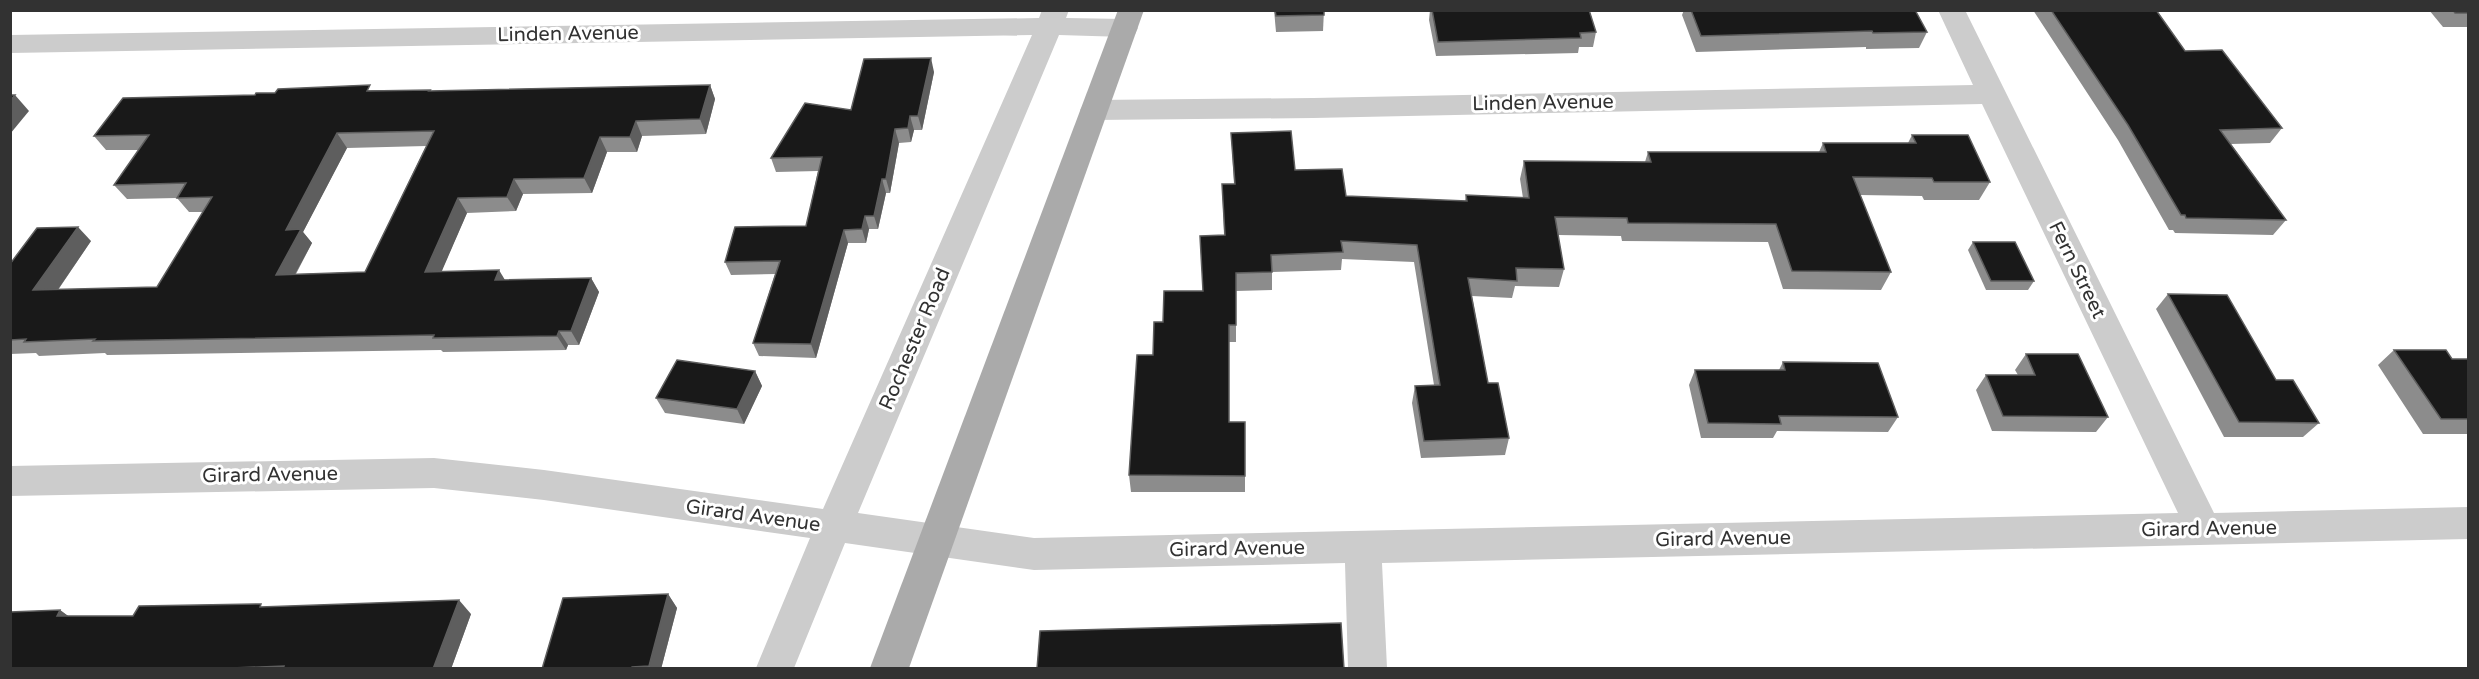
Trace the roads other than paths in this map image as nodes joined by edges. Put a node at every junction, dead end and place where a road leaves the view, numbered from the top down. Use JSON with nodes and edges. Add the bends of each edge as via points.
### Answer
{"nodes":[{"id":1,"x":1952,"y":10,"type":"edge"},
{"id":2,"x":1053,"y":18,"type":"edge"},
{"id":3,"x":1128,"y":19,"type":"edge"},
{"id":4,"x":10,"y":44,"type":"edge"},
{"id":5,"x":1992,"y":94,"type":"junction"},
{"id":6,"x":1094,"y":110,"type":"junction"},
{"id":7,"x":10,"y":481,"type":"edge"},
{"id":8,"x":2469,"y":524,"type":"edge"},
{"id":9,"x":833,"y":528,"type":"junction"},
{"id":10,"x":2204,"y":530,"type":"junction"},
{"id":11,"x":936,"y":539,"type":"junction"},
{"id":12,"x":1363,"y":546,"type":"junction"},
{"id":13,"x":775,"y":669,"type":"edge"},
{"id":14,"x":889,"y":669,"type":"edge"},
{"id":15,"x":1368,"y":669,"type":"edge"}],
"edges":[{"from":1,"to":5,"type":"street","name":"Fern Street"},
{"from":2,"to":3,"type":"street","name":"Linden Avenue"},
{"from":2,"to":4,"type":"street","name":"Linden Avenue"},
{"from":2,"to":9,"type":"street","name":"Rochester Road"},
{"from":3,"to":6,"type":"main road"},
{"from":5,"to":6,"type":"street","name":"Linden Avenue"},
{"from":5,"to":10,"type":"street","name":"Fern Street"},
{"from":6,"to":11,"type":"main road"},
{"from":7,"to":9,"type":"street","name":"Girard Avenue","via":[[434,473]]},
{"from":8,"to":10,"type":"street","name":"Girard Avenue"},
{"from":9,"to":11,"type":"street","name":"Girard Avenue"},
{"from":9,"to":13,"type":"street","name":"Rochester Road"},
{"from":10,"to":12,"type":"street","name":"Girard Avenue"},
{"from":11,"to":12,"type":"street","name":"Girard Avenue","via":[[1034,554]]},
{"from":11,"to":14,"type":"main road"},
{"from":12,"to":15,"type":"street"}]}
